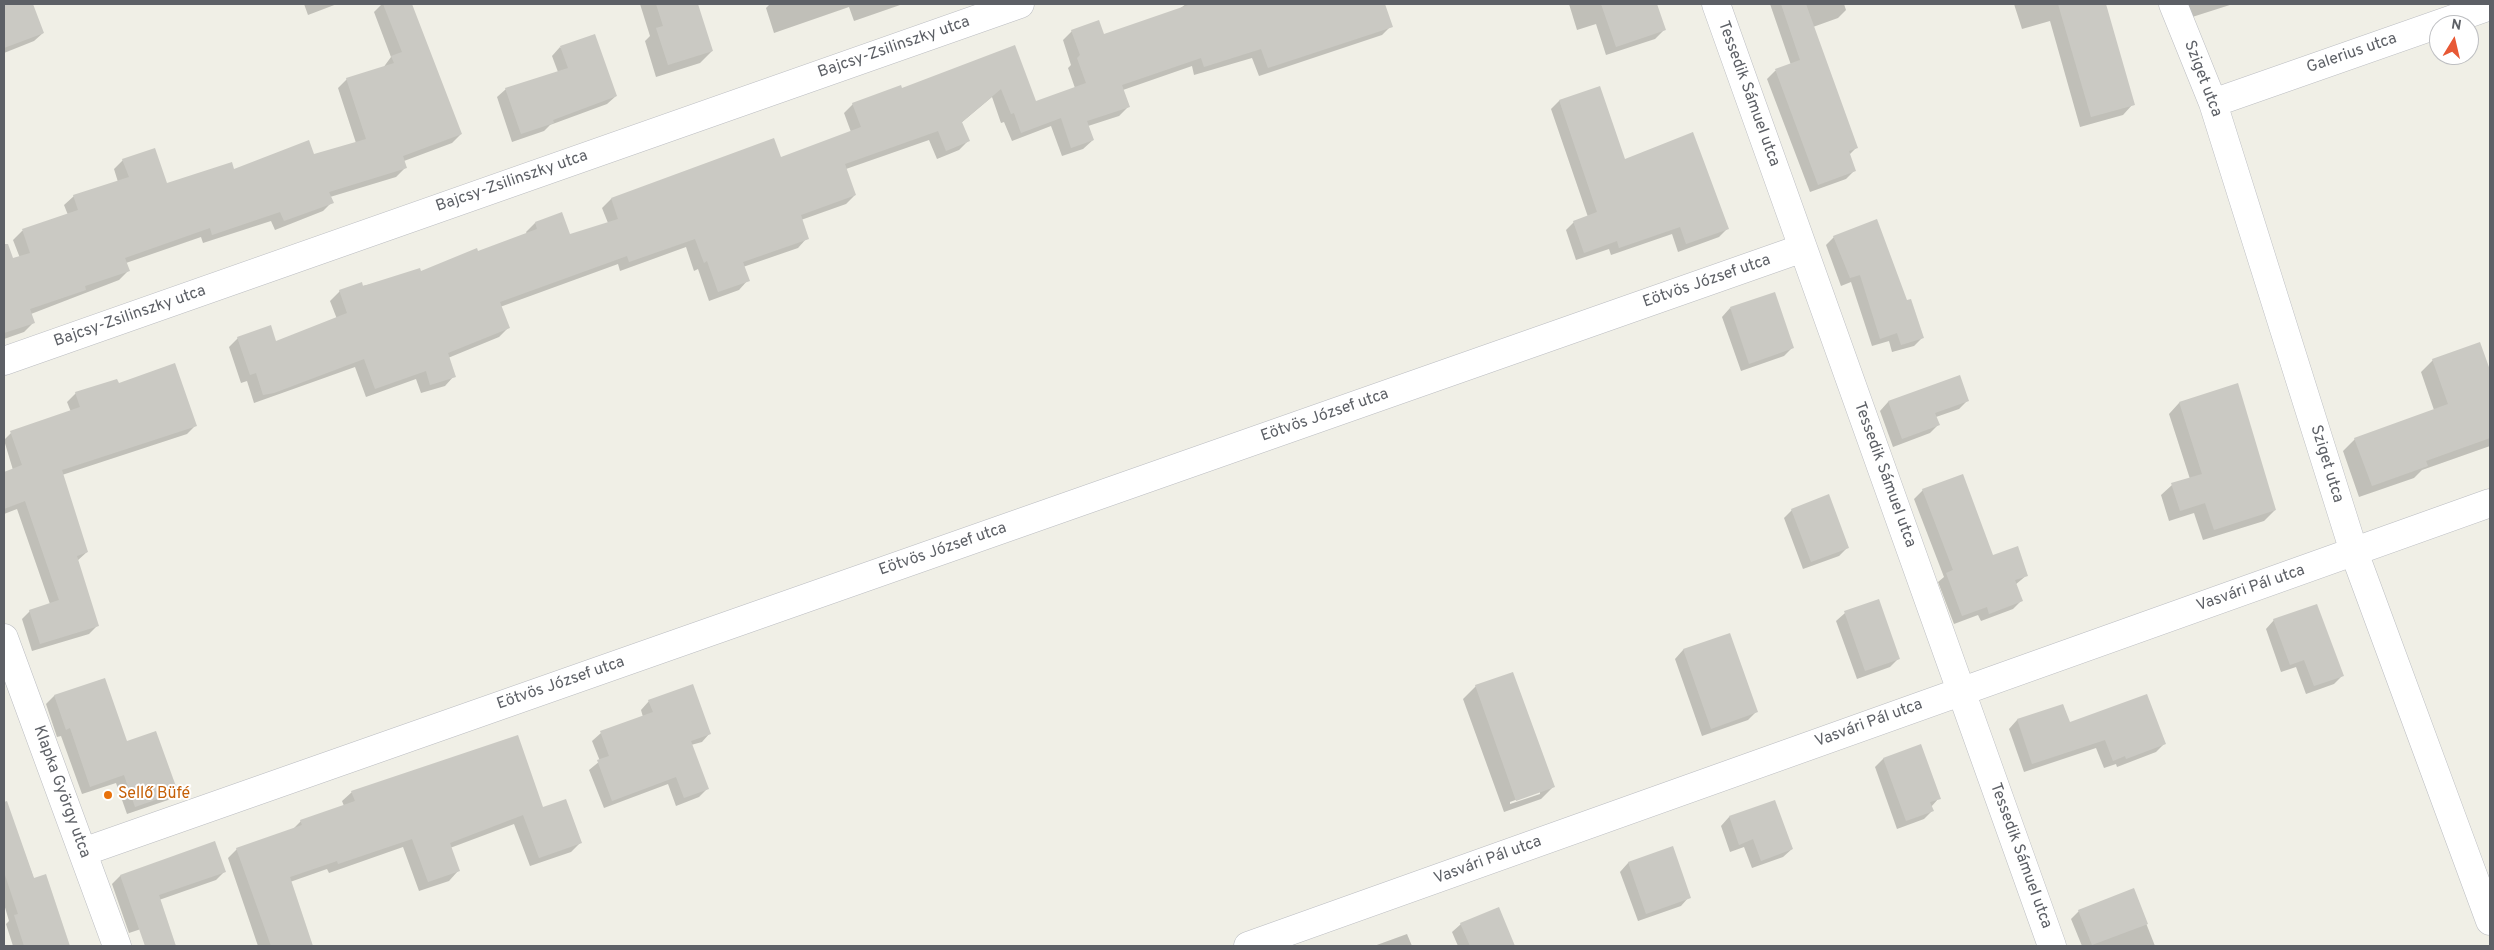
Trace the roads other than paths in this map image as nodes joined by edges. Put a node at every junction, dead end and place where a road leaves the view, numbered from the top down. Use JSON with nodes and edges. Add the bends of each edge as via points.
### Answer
{"nodes":[{"id":1,"x":1020,"y":4,"type":"edge"},
{"id":2,"x":1716,"y":4,"type":"edge"},
{"id":3,"x":2172,"y":4,"type":"edge"},
{"id":4,"x":2490,"y":6,"type":"edge"},
{"id":5,"x":2213,"y":103,"type":"junction"},
{"id":6,"x":1803,"y":248,"type":"junction"},
{"id":7,"x":4,"y":361,"type":"edge"},
{"id":8,"x":2490,"y":503,"type":"edge"},
{"id":9,"x":2354,"y":552,"type":"junction"},
{"id":10,"x":4,"y":638,"type":"edge"},
{"id":11,"x":1961,"y":691,"type":"junction"},
{"id":12,"x":83,"y":852,"type":"junction"},
{"id":13,"x":2490,"y":921,"type":"edge"},
{"id":14,"x":117,"y":946,"type":"edge"},
{"id":15,"x":1248,"y":946,"type":"edge"},
{"id":16,"x":2052,"y":946,"type":"edge"}],
"edges":[{"from":1,"to":7,"type":"street","name":"Bajcsy-Zsilinszky utca"},
{"from":2,"to":6,"type":"street","name":"Tessedik Sámuel utca"},
{"from":3,"to":5,"type":"street","name":"Sziget utca"},
{"from":4,"to":5,"type":"street","name":"Galerius utca"},
{"from":5,"to":9,"type":"street","name":"Sziget utca"},
{"from":6,"to":11,"type":"street","name":"Tessedik Sámuel utca"},
{"from":6,"to":12,"type":"street","name":"Eötvös József utca"},
{"from":8,"to":9,"type":"street","name":"Vasvári Pál utca"},
{"from":9,"to":11,"type":"street","name":"Vasvári Pál utca"},
{"from":9,"to":13,"type":"street","name":"Sziget utca"},
{"from":10,"to":12,"type":"street","name":"Klapka György utca"},
{"from":11,"to":15,"type":"street","name":"Vasvári Pál utca"},
{"from":11,"to":16,"type":"street","name":"Tessedik Sámuel utca"},
{"from":12,"to":14,"type":"street","name":"Klapka György utca"}]}
